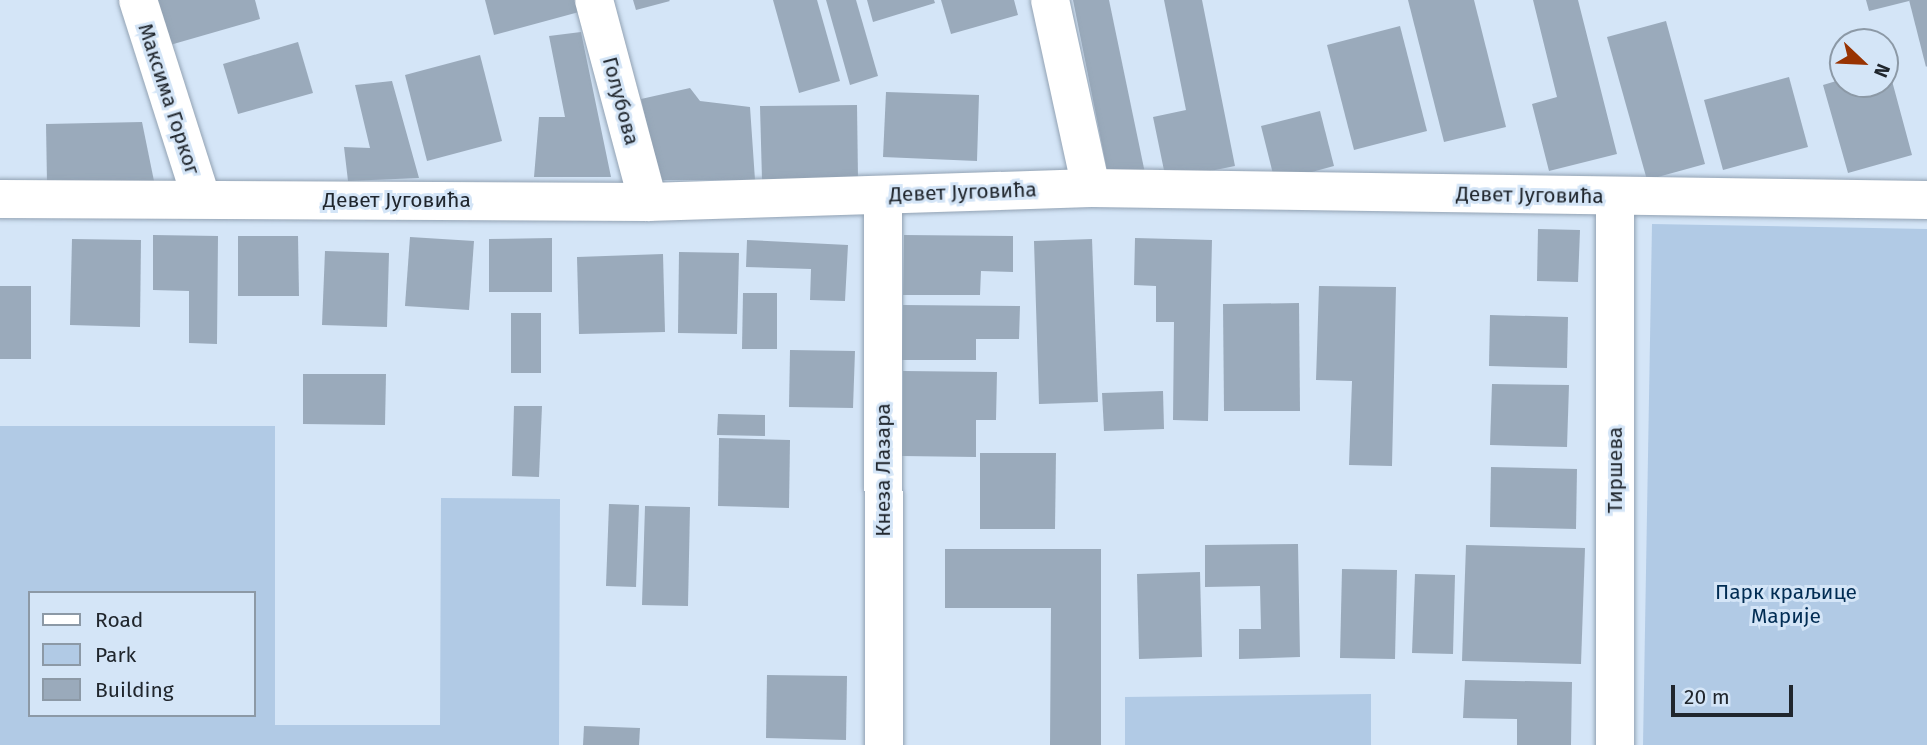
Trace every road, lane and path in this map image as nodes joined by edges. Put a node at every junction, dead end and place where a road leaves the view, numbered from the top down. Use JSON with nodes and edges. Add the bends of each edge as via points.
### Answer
{"nodes":[{"id":1,"x":138,"y":0,"type":"edge"},
{"id":2,"x":594,"y":0,"type":"edge"},
{"id":3,"x":1050,"y":0,"type":"edge"},
{"id":4,"x":1091,"y":188,"type":"junction"},
{"id":5,"x":883,"y":195,"type":"junction"},
{"id":6,"x":1615,"y":196,"type":"junction"},
{"id":7,"x":201,"y":198,"type":"junction"},
{"id":8,"x":0,"y":199,"type":"edge"},
{"id":9,"x":1927,"y":200,"type":"edge"},
{"id":10,"x":648,"y":202,"type":"junction"},
{"id":11,"x":884,"y":745,"type":"edge"},
{"id":12,"x":1615,"y":745,"type":"edge"}],
"edges":[{"from":1,"to":7,"type":"street","name":"Максима Горког"},
{"from":2,"to":10,"type":"street","name":"Голубова"},
{"from":3,"to":4,"type":"street"},
{"from":4,"to":5,"type":"street","name":"Девет Југовића"},
{"from":4,"to":6,"type":"street","name":"Девет Југовића"},
{"from":5,"to":10,"type":"street","name":"Девет Југовића"},
{"from":5,"to":11,"type":"street","name":"Кнеза Лазара"},
{"from":6,"to":9,"type":"street","name":"Девет Југовића"},
{"from":6,"to":12,"type":"street","name":"Тиршева"},
{"from":7,"to":8,"type":"street","name":"Девет Југовића"},
{"from":7,"to":10,"type":"street","name":"Девет Југовића"}]}
